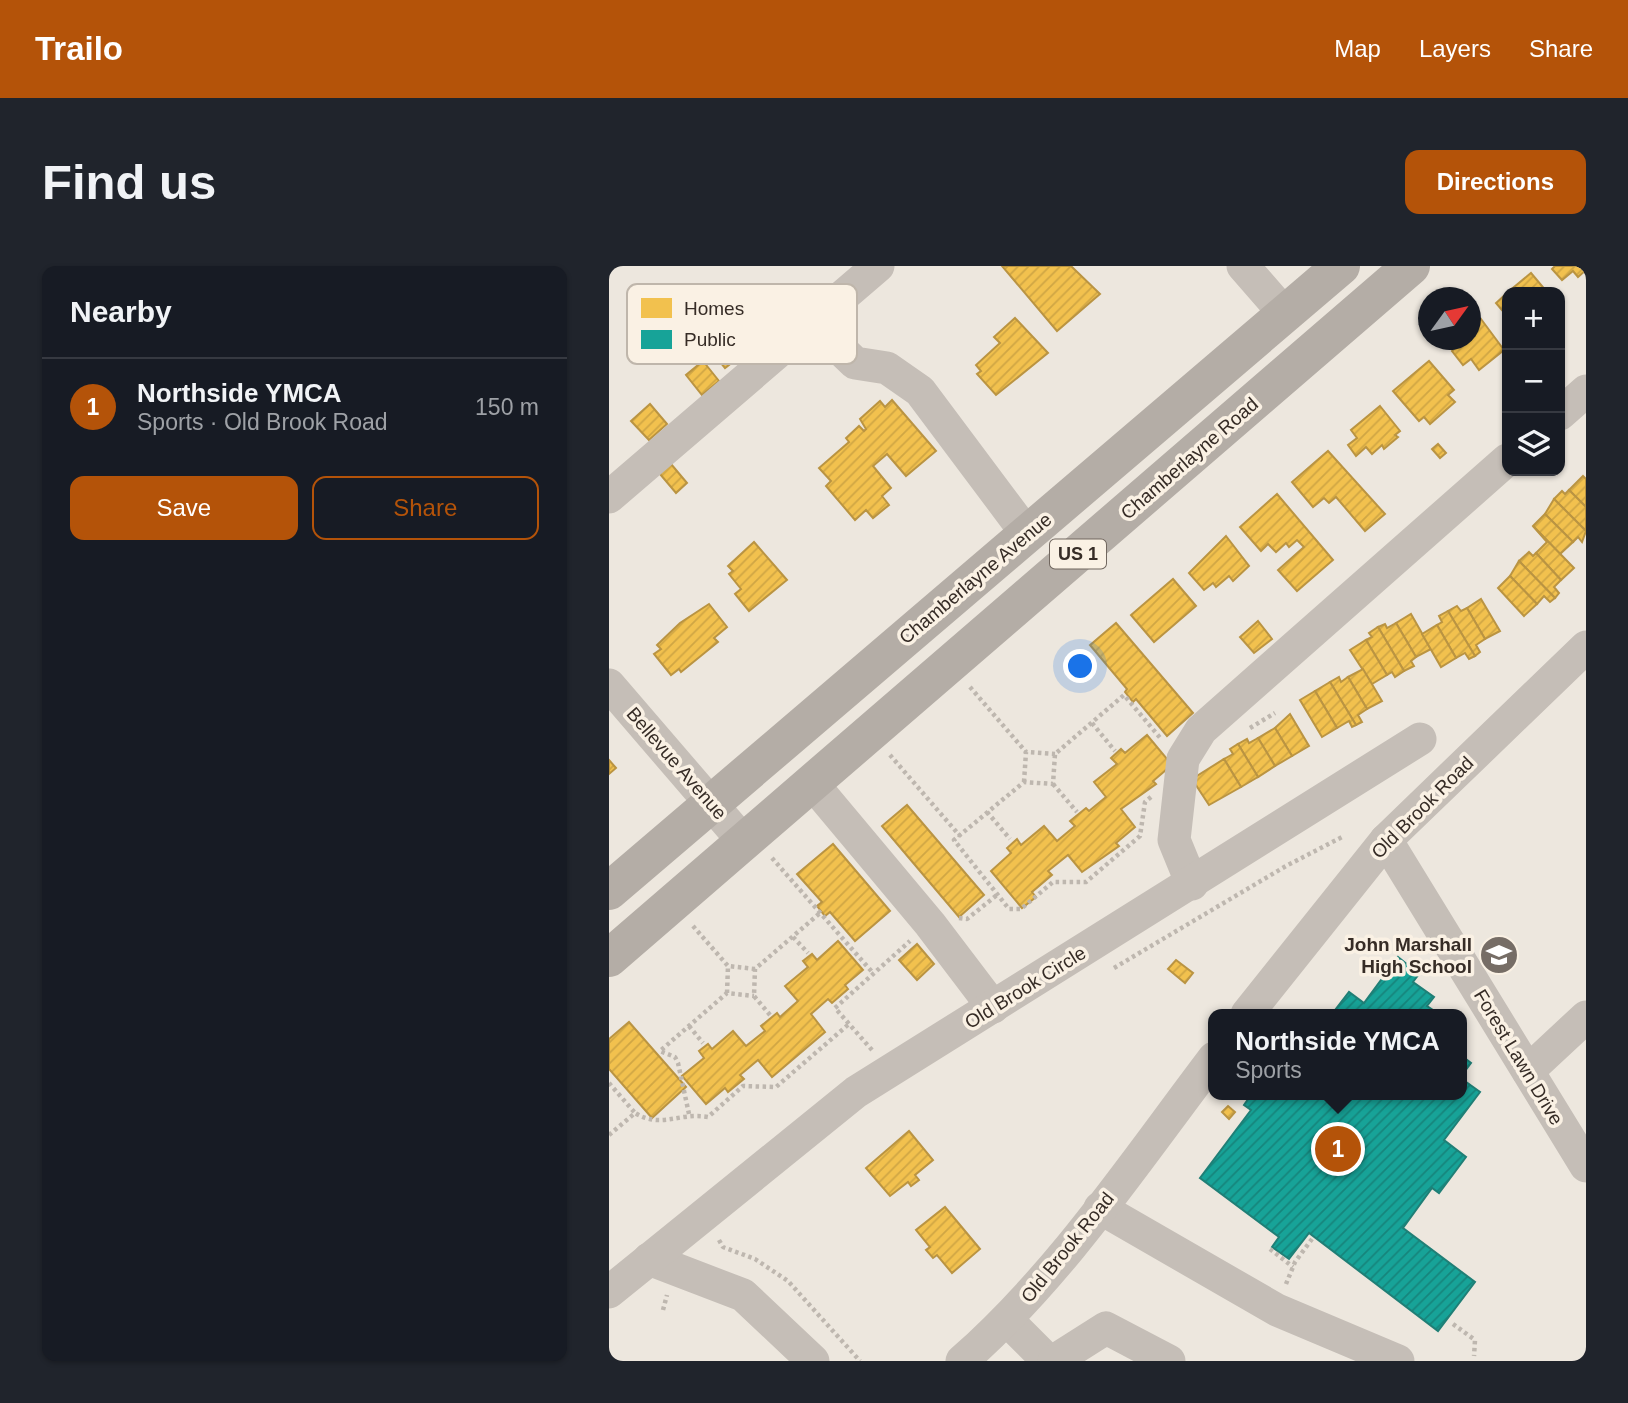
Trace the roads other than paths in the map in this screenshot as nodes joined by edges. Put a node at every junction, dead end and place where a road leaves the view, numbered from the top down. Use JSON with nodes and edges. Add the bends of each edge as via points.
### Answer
{"nodes":[{"id":1,"x":878,"y":266,"type":"edge"},
{"id":2,"x":1243,"y":266,"type":"edge"},
{"id":3,"x":1341,"y":266,"type":"edge"},
{"id":4,"x":1411,"y":266,"type":"edge"},
{"id":5,"x":857,"y":284,"type":"edge"},
{"id":6,"x":1285,"y":314,"type":"junction"},
{"id":7,"x":857,"y":363,"type":"edge"},
{"id":8,"x":763,"y":364,"type":"edge"},
{"id":9,"x":1586,"y":391,"type":"edge"},
{"id":10,"x":1561,"y":413,"type":"edge"},
{"id":11,"x":1502,"y":464,"type":"edge"},
{"id":12,"x":609,"y":497,"type":"edge"},
{"id":13,"x":1027,"y":534,"type":"junction"},
{"id":14,"x":1585,"y":650,"type":"edge"},
{"id":15,"x":609,"y":685,"type":"edge"},
{"id":16,"x":1420,"y":739,"type":"dead end"},
{"id":17,"x":812,"y":783,"type":"junction"},
{"id":18,"x":711,"y":803,"type":"junction"},
{"id":19,"x":1386,"y":840,"type":"junction"},
{"id":20,"x":758,"y":849,"type":"junction"},
{"id":21,"x":1192,"y":884,"type":"junction"},
{"id":22,"x":609,"y":891,"type":"edge"},
{"id":23,"x":609,"y":958,"type":"edge"},
{"id":24,"x":993,"y":1007,"type":"junction"},
{"id":25,"x":1251,"y":1009,"type":"edge"},
{"id":26,"x":1586,"y":1017,"type":"edge"},
{"id":27,"x":1208,"y":1066,"type":"edge"},
{"id":28,"x":1528,"y":1070,"type":"junction"},
{"id":29,"x":1586,"y":1166,"type":"edge"},
{"id":30,"x":1100,"y":1209,"type":"junction"},
{"id":31,"x":649,"y":1259,"type":"junction"},
{"id":32,"x":609,"y":1292,"type":"edge"},
{"id":33,"x":1007,"y":1320,"type":"junction"},
{"id":34,"x":813,"y":1361,"type":"edge"},
{"id":35,"x":962,"y":1361,"type":"edge"},
{"id":36,"x":1048,"y":1361,"type":"edge"},
{"id":37,"x":1054,"y":1361,"type":"edge"},
{"id":38,"x":1169,"y":1361,"type":"edge"},
{"id":39,"x":1398,"y":1361,"type":"edge"}],
"edges":[{"from":1,"to":5,"type":"street"},
{"from":2,"to":6,"type":"street"},
{"from":3,"to":6,"type":"main road","name":"Chamberlayne Avenue","number":"US 1"},
{"from":4,"to":17,"type":"main road","name":"Chamberlayne Road","number":"US 1"},
{"from":6,"to":13,"type":"main road","name":"Chamberlayne Avenue","number":"US 1"},
{"from":7,"to":13,"type":"street","via":[[887,368],[921,391]]},
{"from":8,"to":12,"type":"street"},
{"from":9,"to":10,"type":"street"},
{"from":11,"to":21,"type":"street","via":[[1201,730],[1183,759],[1174,840]]},
{"from":13,"to":18,"type":"main road","name":"Chamberlayne Avenue","number":"US 1"},
{"from":14,"to":19,"type":"street","name":"Old Brook Road"},
{"from":15,"to":18,"type":"street","name":"Bellevue Avenue"},
{"from":16,"to":21,"type":"street","name":"Old Brook Circle"},
{"from":17,"to":20,"type":"main road","name":"Chamberlayne Road","number":"US 1"},
{"from":17,"to":24,"type":"street"},
{"from":18,"to":20,"type":"street","name":"Bellevue Avenue"},
{"from":18,"to":22,"type":"main road","name":"Chamberlayne Avenue","number":"US 1"},
{"from":19,"to":25,"type":"street","name":"Old Brook Road"},
{"from":19,"to":28,"type":"street","name":"Forest Lawn Drive"},
{"from":20,"to":23,"type":"main road","number":"US 1"},
{"from":21,"to":24,"type":"street","name":"Old Brook Circle"},
{"from":24,"to":31,"type":"street","name":"Old Brook Circle","via":[[856,1091]]},
{"from":26,"to":28,"type":"street"},
{"from":27,"to":30,"type":"street","name":"Old Brook Road"},
{"from":28,"to":29,"type":"street","name":"Forest Lawn Drive"},
{"from":30,"to":33,"type":"street","name":"Old Brook Road"},
{"from":30,"to":39,"type":"street","via":[[1277,1310]]},
{"from":31,"to":32,"type":"street","name":"Old Brook Circle"},
{"from":31,"to":34,"type":"street","via":[[743,1294]]},
{"from":33,"to":35,"type":"street","name":"Old Brook Road"},
{"from":33,"to":36,"type":"street"},
{"from":37,"to":38,"type":"street","via":[[1106,1328]]}]}
